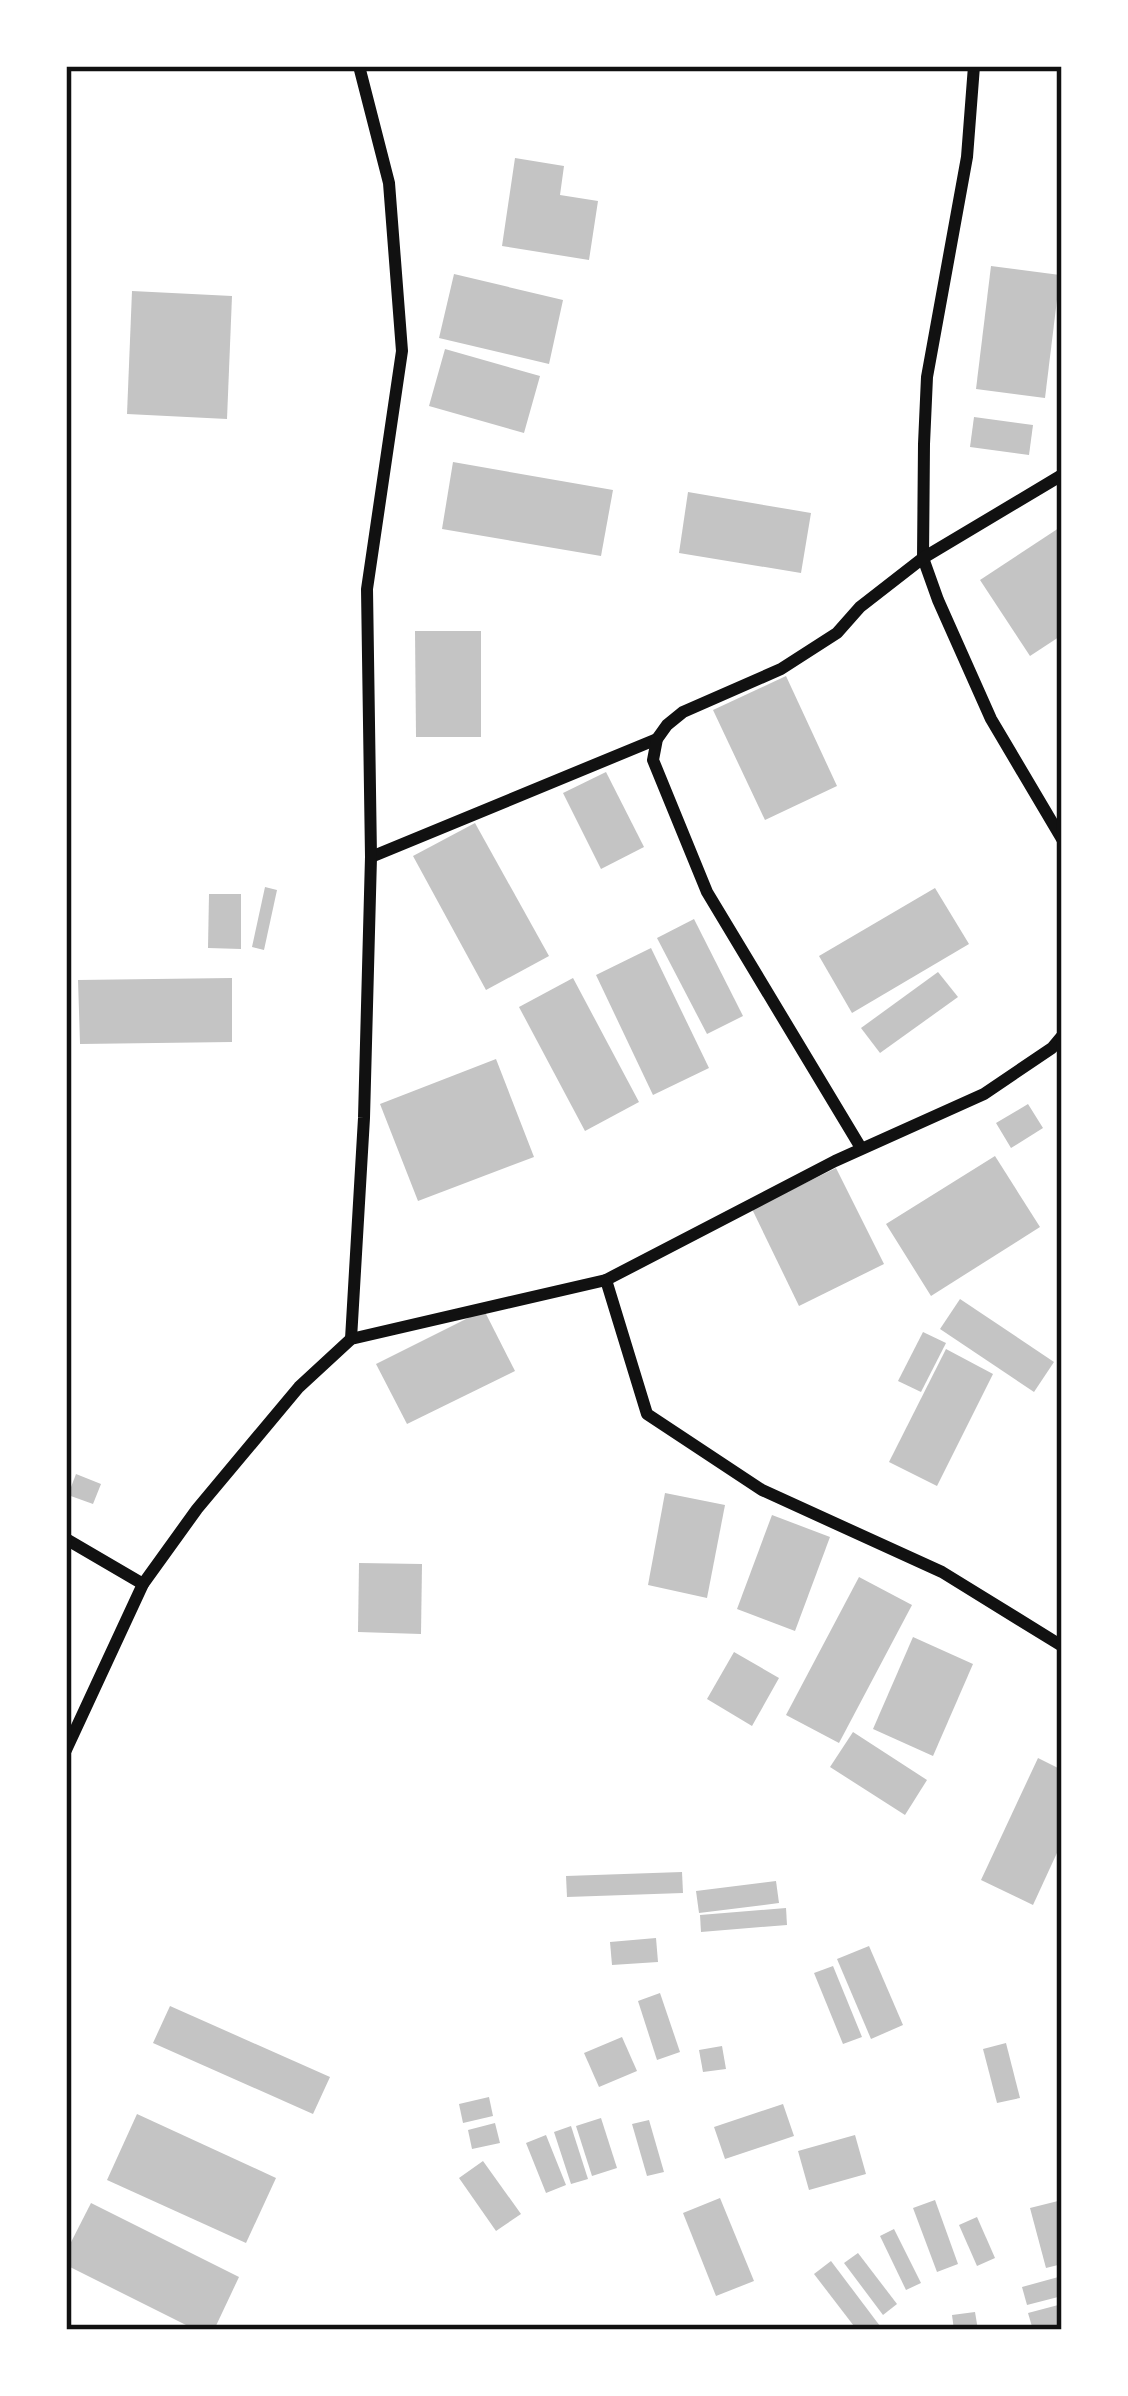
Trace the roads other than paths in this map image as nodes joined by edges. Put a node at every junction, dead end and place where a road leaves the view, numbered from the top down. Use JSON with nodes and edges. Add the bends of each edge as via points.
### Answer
{"nodes":[{"id":1,"x":358,"y":66,"type":"edge"},
{"id":2,"x":974,"y":66,"type":"edge"},
{"id":3,"x":1062,"y":475,"type":"edge"},
{"id":4,"x":923,"y":558,"type":"junction"},
{"id":5,"x":657,"y":740,"type":"junction"},
{"id":6,"x":1062,"y":839,"type":"edge"},
{"id":7,"x":371,"y":857,"type":"junction"},
{"id":8,"x":1062,"y":1036,"type":"edge"},
{"id":9,"x":861,"y":1148,"type":"junction"},
{"id":10,"x":606,"y":1280,"type":"junction"},
{"id":11,"x":351,"y":1339,"type":"junction"},
{"id":12,"x":66,"y":1539,"type":"edge"},
{"id":13,"x":143,"y":1584,"type":"junction"},
{"id":14,"x":1062,"y":1646,"type":"edge"},
{"id":15,"x":66,"y":1750,"type":"edge"}],
"edges":[{"from":1,"to":7,"type":"street","via":[[389,183],[402,351],[368,589]]},
{"from":2,"to":4,"type":"street","via":[[967,158],[927,377]]},
{"from":3,"to":4,"type":"street"},
{"from":4,"to":5,"type":"street","via":[[837,633],[781,669],[683,712]]},
{"from":4,"to":6,"type":"street","via":[[991,718]]},
{"from":5,"to":7,"type":"street"},
{"from":5,"to":9,"type":"street","via":[[653,760],[707,892]]},
{"from":7,"to":11,"type":"street"},
{"from":8,"to":9,"type":"street","via":[[984,1094]]},
{"from":9,"to":10,"type":"street"},
{"from":10,"to":11,"type":"street"},
{"from":10,"to":14,"type":"street","via":[[647,1414],[762,1490],[942,1572]]},
{"from":11,"to":13,"type":"street","via":[[299,1387]]},
{"from":12,"to":13,"type":"street"},
{"from":13,"to":15,"type":"street"}]}
